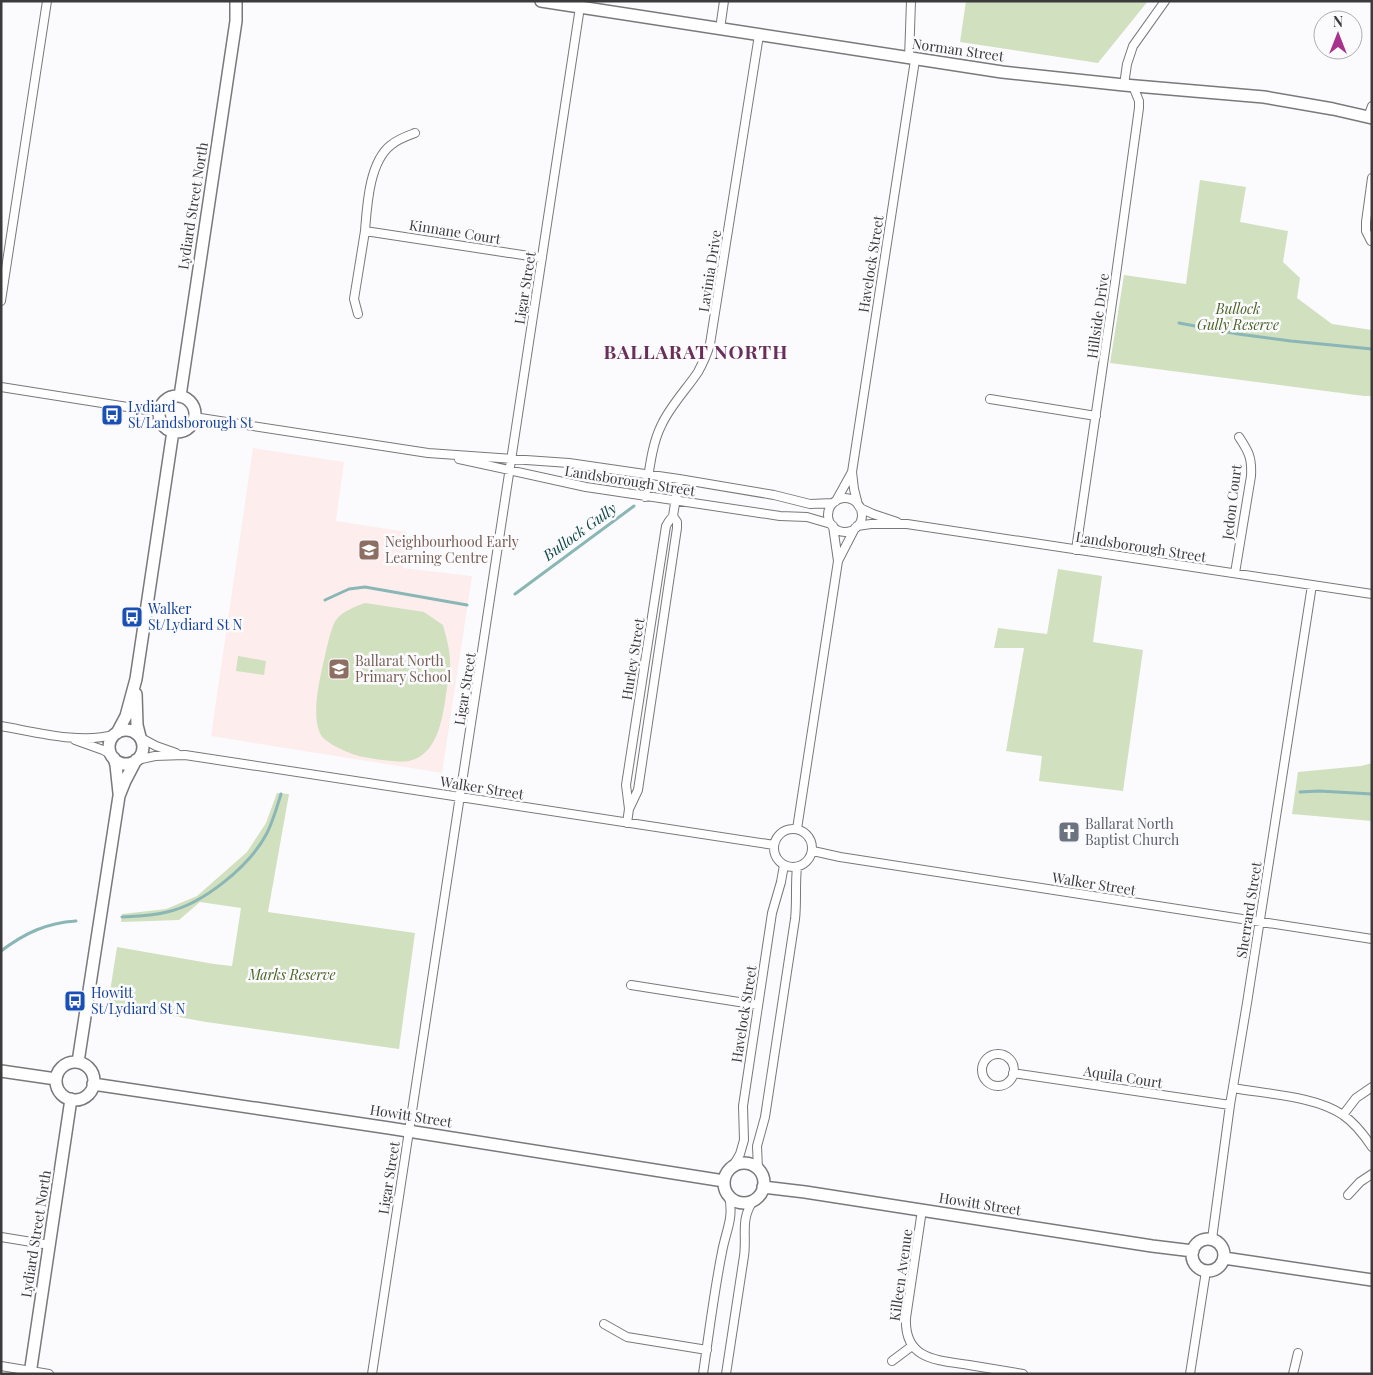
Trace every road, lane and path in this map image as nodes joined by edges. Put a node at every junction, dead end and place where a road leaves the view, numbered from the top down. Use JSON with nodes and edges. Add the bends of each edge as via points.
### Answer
{"nodes":[{"id":1,"x":47,"y":1,"type":"edge"},
{"id":2,"x":236,"y":1,"type":"edge"},
{"id":3,"x":242,"y":1,"type":"edge"},
{"id":4,"x":541,"y":1,"type":"edge"},
{"id":5,"x":724,"y":1,"type":"edge"},
{"id":6,"x":911,"y":1,"type":"edge"},
{"id":7,"x":1165,"y":1,"type":"edge"},
{"id":8,"x":580,"y":7,"type":"junction"},
{"id":9,"x":236,"y":21,"type":"junction"},
{"id":10,"x":720,"y":29,"type":"junction"},
{"id":11,"x":759,"y":35,"type":"junction"},
{"id":12,"x":912,"y":59,"type":"junction"},
{"id":13,"x":1129,"y":85,"type":"junction"},
{"id":14,"x":1370,"y":114,"type":"edge"},
{"id":15,"x":415,"y":133,"type":"dead end"},
{"id":16,"x":1372,"y":178,"type":"edge"},
{"id":17,"x":365,"y":231,"type":"junction"},
{"id":18,"x":1370,"y":241,"type":"dead end"},
{"id":19,"x":542,"y":258,"type":"junction"},
{"id":20,"x":1,"y":301,"type":"edge"},
{"id":21,"x":358,"y":314,"type":"dead end"},
{"id":22,"x":1,"y":387,"type":"edge"},
{"id":23,"x":180,"y":396,"type":"junction"},
{"id":24,"x":990,"y":399,"type":"dead end"},
{"id":25,"x":158,"y":412,"type":"junction"},
{"id":26,"x":1096,"y":416,"type":"junction"},
{"id":27,"x":194,"y":417,"type":"junction"},
{"id":28,"x":174,"y":432,"type":"junction"},
{"id":29,"x":1239,"y":437,"type":"dead end"},
{"id":30,"x":428,"y":453,"type":"junction"},
{"id":31,"x":512,"y":459,"type":"junction"},
{"id":32,"x":510,"y":470,"type":"junction"},
{"id":33,"x":852,"y":472,"type":"junction"},
{"id":34,"x":649,"y":474,"type":"junction"},
{"id":35,"x":679,"y":479,"type":"junction"},
{"id":36,"x":645,"y":497,"type":"junction"},
{"id":37,"x":676,"y":501,"type":"junction"},
{"id":38,"x":835,"y":502,"type":"junction"},
{"id":39,"x":859,"y":507,"type":"junction"},
{"id":40,"x":674,"y":516,"type":"junction"},
{"id":41,"x":906,"y":524,"type":"junction"},
{"id":42,"x":832,"y":525,"type":"junction"},
{"id":43,"x":856,"y":527,"type":"junction"},
{"id":44,"x":1076,"y":550,"type":"junction"},
{"id":45,"x":838,"y":561,"type":"junction"},
{"id":46,"x":1235,"y":574,"type":"junction"},
{"id":47,"x":1312,"y":585,"type":"junction"},
{"id":48,"x":1372,"y":594,"type":"edge"},
{"id":49,"x":136,"y":679,"type":"junction"},
{"id":50,"x":1,"y":726,"type":"edge"},
{"id":51,"x":116,"y":733,"type":"junction"},
{"id":52,"x":64,"y":736,"type":"junction"},
{"id":53,"x":141,"y":738,"type":"junction"},
{"id":54,"x":113,"y":756,"type":"junction"},
{"id":55,"x":185,"y":756,"type":"junction"},
{"id":56,"x":136,"y":760,"type":"junction"},
{"id":57,"x":119,"y":796,"type":"junction"},
{"id":58,"x":460,"y":798,"type":"junction"},
{"id":59,"x":629,"y":809,"type":"junction"},
{"id":60,"x":627,"y":823,"type":"junction"},
{"id":61,"x":797,"y":830,"type":"junction"},
{"id":62,"x":774,"y":845,"type":"junction"},
{"id":63,"x":813,"y":851,"type":"junction"},
{"id":64,"x":784,"y":865,"type":"junction"},
{"id":65,"x":797,"y":867,"type":"junction"},
{"id":66,"x":1260,"y":922,"type":"junction"},
{"id":67,"x":1372,"y":939,"type":"edge"},
{"id":68,"x":631,"y":986,"type":"dead end"},
{"id":69,"x":758,"y":1005,"type":"junction"},
{"id":70,"x":78,"y":1062,"type":"junction"},
{"id":71,"x":1,"y":1071,"type":"edge"},
{"id":72,"x":1013,"y":1073,"type":"junction"},
{"id":73,"x":56,"y":1079,"type":"junction"},
{"id":74,"x":93,"y":1084,"type":"junction"},
{"id":75,"x":1372,"y":1087,"type":"edge"},
{"id":76,"x":1233,"y":1088,"type":"junction"},
{"id":77,"x":71,"y":1099,"type":"junction"},
{"id":78,"x":1230,"y":1105,"type":"junction"},
{"id":79,"x":1344,"y":1115,"type":"junction"},
{"id":80,"x":409,"y":1131,"type":"junction"},
{"id":81,"x":1372,"y":1147,"type":"edge"},
{"id":82,"x":733,"y":1166,"type":"junction"},
{"id":83,"x":758,"y":1169,"type":"junction"},
{"id":84,"x":1372,"y":1174,"type":"edge"},
{"id":85,"x":724,"y":1181,"type":"junction"},
{"id":86,"x":763,"y":1187,"type":"junction"},
{"id":87,"x":1348,"y":1195,"type":"dead end"},
{"id":88,"x":728,"y":1196,"type":"junction"},
{"id":89,"x":753,"y":1201,"type":"junction"},
{"id":90,"x":922,"y":1210,"type":"junction"},
{"id":91,"x":1,"y":1237,"type":"edge"},
{"id":92,"x":1212,"y":1239,"type":"junction"},
{"id":93,"x":50,"y":1245,"type":"junction"},
{"id":94,"x":1192,"y":1251,"type":"junction"},
{"id":95,"x":1224,"y":1258,"type":"junction"},
{"id":96,"x":1206,"y":1271,"type":"junction"},
{"id":97,"x":1372,"y":1280,"type":"edge"},
{"id":98,"x":604,"y":1324,"type":"dead end"},
{"id":99,"x":912,"y":1346,"type":"junction"},
{"id":100,"x":707,"y":1350,"type":"junction"},
{"id":101,"x":1298,"y":1353,"type":"dead end"},
{"id":102,"x":892,"y":1361,"type":"dead end"},
{"id":103,"x":1,"y":1366,"type":"edge"},
{"id":104,"x":30,"y":1372,"type":"edge"},
{"id":105,"x":49,"y":1374,"type":"edge"},
{"id":106,"x":372,"y":1374,"type":"edge"},
{"id":107,"x":703,"y":1374,"type":"edge"},
{"id":108,"x":726,"y":1374,"type":"edge"},
{"id":109,"x":1023,"y":1374,"type":"edge"},
{"id":110,"x":1190,"y":1374,"type":"edge"},
{"id":111,"x":1293,"y":1374,"type":"edge"}],
"edges":[{"from":1,"to":20,"type":"street"},
{"from":2,"to":9,"type":"street","name":"Lydiard Street North"},
{"from":3,"to":9,"type":"street","name":"Lydiard Street North"},
{"from":4,"to":8,"type":"street","name":"Norman Street"},
{"from":5,"to":10,"type":"street"},
{"from":6,"to":12,"type":"street","name":"Havelock Street"},
{"from":7,"to":13,"type":"street","via":[[1133,46],[1127,64]]},
{"from":8,"to":10,"type":"street","name":"Norman Street"},
{"from":8,"to":19,"type":"street","name":"Ligar Street"},
{"from":9,"to":23,"type":"street","name":"Lydiard Street North"},
{"from":10,"to":11,"type":"street","name":"Norman Street"},
{"from":11,"to":12,"type":"street","name":"Norman Street"},
{"from":11,"to":34,"type":"street","name":"Lavinia Drive","via":[[710,344],[699,371],[660,426]]},
{"from":12,"to":13,"type":"street","name":"Norman Street"},
{"from":12,"to":33,"type":"street","name":"Havelock Street"},
{"from":13,"to":14,"type":"street","name":"Norman Street","via":[[1264,97]]},
{"from":13,"to":26,"type":"street","name":"Hillside Drive","via":[[1139,101],[1139,108]]},
{"from":15,"to":17,"type":"street","via":[[390,146],[379,160],[372,177]]},
{"from":16,"to":18,"type":"street","via":[[1366,222]]},
{"from":17,"to":19,"type":"street","name":"Kinnane Court"},
{"from":17,"to":21,"type":"street","via":[[354,299]]},
{"from":19,"to":31,"type":"street","name":"Ligar Street"},
{"from":22,"to":25,"type":"street"},
{"from":23,"to":25,"type":"street","via":[[164,400]]},
{"from":23,"to":27,"type":"street","via":[[192,404]]},
{"from":24,"to":26,"type":"street"},
{"from":25,"to":28,"type":"street","via":[[162,424]]},
{"from":26,"to":44,"type":"street","name":"Hillside Drive"},
{"from":27,"to":28,"type":"street","via":[[188,428]]},
{"from":27,"to":30,"type":"street","name":"Landsborough Street"},
{"from":28,"to":49,"type":"street"},
{"from":29,"to":46,"type":"street","name":"Jedon Court","via":[[1250,455],[1251,476]]},
{"from":30,"to":31,"type":"street","name":"Landsborough Street"},
{"from":30,"to":32,"type":"street","name":"Landsborough Street"},
{"from":31,"to":32,"type":"street","name":"Ligar Street"},
{"from":31,"to":34,"type":"street","name":"Landsborough Street"},
{"from":32,"to":36,"type":"street","name":"Landsborough Street"},
{"from":32,"to":58,"type":"street","name":"Ligar Street"},
{"from":33,"to":38,"type":"street","name":"Havelock Street"},
{"from":33,"to":39,"type":"street","name":"Havelock Street"},
{"from":34,"to":35,"type":"street","name":"Landsborough Street"},
{"from":34,"to":36,"type":"street","name":"Lavinia Drive"},
{"from":35,"to":37,"type":"street","name":"Hurley Street"},
{"from":35,"to":38,"type":"street","name":"Landsborough Street","via":[[810,504]]},
{"from":36,"to":37,"type":"street","name":"Landsborough Street"},
{"from":37,"to":40,"type":"street","name":"Hurley Street"},
{"from":37,"to":42,"type":"street","name":"Landsborough Street","via":[[807,517]]},
{"from":38,"to":39,"type":"street","via":[[850,499]]},
{"from":38,"to":42,"type":"street","via":[[828,513]]},
{"from":39,"to":41,"type":"street","name":"Landsborough Street"},
{"from":39,"to":43,"type":"street","via":[[861,518]]},
{"from":40,"to":59,"type":"street","name":"Hurley Street","via":[[677,528],[644,751],[637,792]]},
{"from":40,"to":59,"type":"street","name":"Hurley Street","via":[[666,526],[626,785]]},
{"from":41,"to":43,"type":"street","name":"Landsborough Street"},
{"from":41,"to":44,"type":"street","name":"Landsborough Street"},
{"from":42,"to":43,"type":"street","via":[[845,532]]},
{"from":42,"to":45,"type":"street"},
{"from":43,"to":45,"type":"street"},
{"from":44,"to":46,"type":"street","name":"Landsborough Street"},
{"from":45,"to":61,"type":"street"},
{"from":46,"to":47,"type":"street","name":"Landsborough Street"},
{"from":47,"to":48,"type":"street","name":"Landsborough Street"},
{"from":47,"to":66,"type":"street","name":"Sherrard Street"},
{"from":49,"to":51,"type":"street","via":[[126,716]]},
{"from":49,"to":53,"type":"street","via":[[137,724]]},
{"from":50,"to":52,"type":"street"},
{"from":51,"to":52,"type":"street","via":[[94,737]]},
{"from":51,"to":53,"type":"street","via":[[129,730]]},
{"from":51,"to":54,"type":"street","via":[[110,743]]},
{"from":52,"to":54,"type":"street"},
{"from":53,"to":55,"type":"street","name":"Walker Street"},
{"from":53,"to":56,"type":"street","via":[[143,751]]},
{"from":54,"to":56,"type":"street","via":[[124,763]]},
{"from":54,"to":57,"type":"street"},
{"from":55,"to":56,"type":"street","name":"Walker Street"},
{"from":55,"to":58,"type":"street","name":"Walker Street"},
{"from":56,"to":57,"type":"street"},
{"from":57,"to":70,"type":"street"},
{"from":58,"to":60,"type":"street","name":"Walker Street"},
{"from":58,"to":80,"type":"street","name":"Ligar Street"},
{"from":59,"to":60,"type":"street","name":"Hurley Street"},
{"from":60,"to":62,"type":"street","name":"Walker Street"},
{"from":61,"to":62,"type":"street","via":[[785,831]]},
{"from":61,"to":63,"type":"street","via":[[807,835]]},
{"from":62,"to":64,"type":"street","via":[[776,857]]},
{"from":63,"to":65,"type":"street","via":[[807,862]]},
{"from":63,"to":66,"type":"street","name":"Walker Street"},
{"from":64,"to":65,"type":"street"},
{"from":64,"to":69,"type":"street","name":"Havelock Street","via":[[772,913]]},
{"from":65,"to":83,"type":"street","via":[[797,908],[765,1117],[757,1146]]},
{"from":66,"to":67,"type":"street","name":"Walker Street"},
{"from":66,"to":76,"type":"street","name":"Sherrard Street"},
{"from":68,"to":69,"type":"street"},
{"from":69,"to":82,"type":"street","name":"Havelock Street","via":[[743,1106],[744,1140]]},
{"from":70,"to":73,"type":"street","via":[[65,1065]]},
{"from":70,"to":74,"type":"street","via":[[89,1069]]},
{"from":71,"to":73,"type":"street"},
{"from":72,"to":72,"type":"street","via":[[1007,1083],[995,1086],[985,1080],[982,1068],[989,1057],[1001,1055],[1010,1061]]},
{"from":72,"to":78,"type":"street","name":"Aquila Court"},
{"from":73,"to":77,"type":"street","via":[[60,1092]]},
{"from":74,"to":77,"type":"street","via":[[83,1098]]},
{"from":74,"to":80,"type":"street","name":"Howitt Street"},
{"from":75,"to":79,"type":"street","via":[[1356,1098]]},
{"from":76,"to":78,"type":"street","name":"Sherrard Street"},
{"from":76,"to":79,"type":"street","via":[[1306,1100]]},
{"from":77,"to":93,"type":"street","name":"Lydiard Street North"},
{"from":78,"to":92,"type":"street","name":"Sherrard Street"},
{"from":79,"to":81,"type":"street"},
{"from":80,"to":85,"type":"street","name":"Howitt Street"},
{"from":80,"to":106,"type":"street","name":"Ligar Street"},
{"from":82,"to":83,"type":"street","via":[[746,1163]]},
{"from":82,"to":85,"type":"street","via":[[727,1171]]},
{"from":83,"to":86,"type":"street","via":[[764,1179]]},
{"from":84,"to":87,"type":"street"},
{"from":85,"to":88,"type":"street"},
{"from":86,"to":89,"type":"street"},
{"from":86,"to":90,"type":"street","name":"Howitt Street"},
{"from":88,"to":89,"type":"street","via":[[741,1203]]},
{"from":88,"to":100,"type":"street","via":[[731,1218],[722,1252]]},
{"from":89,"to":108,"type":"street","via":[[744,1224],[744,1256]]},
{"from":90,"to":94,"type":"street","name":"Howitt Street"},
{"from":90,"to":99,"type":"street","name":"Killeen Avenue","via":[[906,1318],[906,1333]]},
{"from":91,"to":93,"type":"street"},
{"from":92,"to":94,"type":"street","via":[[1201,1240]]},
{"from":92,"to":95,"type":"street","via":[[1221,1245]]},
{"from":93,"to":104,"type":"street","name":"Lydiard Street North"},
{"from":94,"to":96,"type":"street","via":[[1195,1264]]},
{"from":95,"to":96,"type":"street","via":[[1218,1268]]},
{"from":95,"to":97,"type":"street"},
{"from":96,"to":110,"type":"street"},
{"from":98,"to":100,"type":"street","via":[[626,1337]]},
{"from":99,"to":102,"type":"street"},
{"from":99,"to":109,"type":"street","via":[[932,1360]]},
{"from":100,"to":107,"type":"street"},
{"from":101,"to":111,"type":"street"},
{"from":103,"to":104,"type":"street"},
{"from":104,"to":105,"type":"street"}]}
